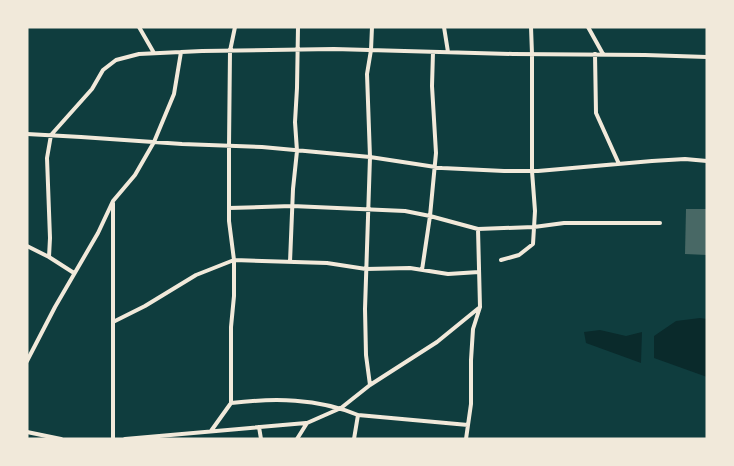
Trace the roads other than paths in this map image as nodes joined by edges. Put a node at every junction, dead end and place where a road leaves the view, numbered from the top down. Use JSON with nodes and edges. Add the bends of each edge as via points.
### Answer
{"nodes":[{"id":1,"x":139,"y":27,"type":"edge"},
{"id":2,"x":235,"y":27,"type":"edge"},
{"id":3,"x":298,"y":27,"type":"edge"},
{"id":4,"x":372,"y":27,"type":"edge"},
{"id":5,"x":444,"y":27,"type":"edge"},
{"id":6,"x":531,"y":27,"type":"edge"},
{"id":7,"x":588,"y":27,"type":"edge"},
{"id":8,"x":297,"y":50,"type":"junction"},
{"id":9,"x":371,"y":50,"type":"junction"},
{"id":10,"x":230,"y":51,"type":"junction"},
{"id":11,"x":181,"y":52,"type":"junction"},
{"id":12,"x":433,"y":52,"type":"junction"},
{"id":13,"x":448,"y":52,"type":"junction"},
{"id":14,"x":154,"y":53,"type":"junction"},
{"id":15,"x":532,"y":54,"type":"junction"},
{"id":16,"x":595,"y":54,"type":"junction"},
{"id":17,"x":604,"y":54,"type":"junction"},
{"id":18,"x":707,"y":57,"type":"edge"},
{"id":19,"x":27,"y":134,"type":"edge"},
{"id":20,"x":51,"y":135,"type":"junction"},
{"id":21,"x":154,"y":142,"type":"junction"},
{"id":22,"x":229,"y":146,"type":"junction"},
{"id":23,"x":297,"y":151,"type":"junction"},
{"id":24,"x":370,"y":157,"type":"junction"},
{"id":25,"x":707,"y":161,"type":"edge"},
{"id":26,"x":619,"y":164,"type":"junction"},
{"id":27,"x":435,"y":167,"type":"junction"},
{"id":28,"x":532,"y":171,"type":"junction"},
{"id":29,"x":113,"y":201,"type":"junction"},
{"id":30,"x":292,"y":206,"type":"junction"},
{"id":31,"x":229,"y":208,"type":"junction"},
{"id":32,"x":369,"y":210,"type":"junction"},
{"id":33,"x":430,"y":216,"type":"junction"},
{"id":34,"x":660,"y":224,"type":"dead end"},
{"id":35,"x":534,"y":227,"type":"junction"},
{"id":36,"x":478,"y":229,"type":"junction"},
{"id":37,"x":27,"y":246,"type":"edge"},
{"id":38,"x":49,"y":257,"type":"junction"},
{"id":39,"x":234,"y":260,"type":"junction"},
{"id":40,"x":501,"y":260,"type":"dead end"},
{"id":41,"x":290,"y":262,"type":"junction"},
{"id":42,"x":366,"y":269,"type":"junction"},
{"id":43,"x":422,"y":270,"type":"junction"},
{"id":44,"x":479,"y":272,"type":"junction"},
{"id":45,"x":74,"y":273,"type":"junction"},
{"id":46,"x":480,"y":306,"type":"junction"},
{"id":47,"x":113,"y":322,"type":"junction"},
{"id":48,"x":27,"y":361,"type":"edge"},
{"id":49,"x":370,"y":384,"type":"junction"},
{"id":50,"x":231,"y":402,"type":"junction"},
{"id":51,"x":341,"y":408,"type":"junction"},
{"id":52,"x":358,"y":415,"type":"junction"},
{"id":53,"x":307,"y":423,"type":"junction"},
{"id":54,"x":468,"y":425,"type":"junction"},
{"id":55,"x":259,"y":427,"type":"junction"},
{"id":56,"x":212,"y":431,"type":"junction"},
{"id":57,"x":27,"y":432,"type":"edge"},
{"id":58,"x":61,"y":439,"type":"edge"},
{"id":59,"x":113,"y":439,"type":"edge"},
{"id":60,"x":125,"y":439,"type":"edge"},
{"id":61,"x":261,"y":439,"type":"edge"},
{"id":62,"x":297,"y":439,"type":"edge"},
{"id":63,"x":354,"y":439,"type":"edge"},
{"id":64,"x":466,"y":439,"type":"edge"}],
"edges":[{"from":1,"to":14,"type":"street"},
{"from":2,"to":10,"type":"street"},
{"from":3,"to":8,"type":"street"},
{"from":4,"to":9,"type":"street"},
{"from":5,"to":13,"type":"street"},
{"from":6,"to":15,"type":"street"},
{"from":7,"to":17,"type":"street"},
{"from":8,"to":9,"type":"street"},
{"from":8,"to":10,"type":"street"},
{"from":8,"to":23,"type":"street"},
{"from":9,"to":12,"type":"street"},
{"from":9,"to":24,"type":"street"},
{"from":10,"to":11,"type":"street"},
{"from":10,"to":22,"type":"street"},
{"from":11,"to":14,"type":"street"},
{"from":11,"to":21,"type":"street","via":[[174,94]]},
{"from":12,"to":13,"type":"street"},
{"from":12,"to":27,"type":"street"},
{"from":13,"to":15,"type":"street"},
{"from":14,"to":20,"type":"street","via":[[116,60],[103,70],[92,89]]},
{"from":15,"to":16,"type":"street"},
{"from":15,"to":28,"type":"street"},
{"from":16,"to":17,"type":"street"},
{"from":16,"to":26,"type":"street","via":[[596,113]]},
{"from":17,"to":18,"type":"street"},
{"from":19,"to":20,"type":"street"},
{"from":20,"to":21,"type":"street"},
{"from":20,"to":38,"type":"street","via":[[47,158]]},
{"from":21,"to":22,"type":"street"},
{"from":21,"to":29,"type":"street","via":[[135,175]]},
{"from":22,"to":23,"type":"street"},
{"from":22,"to":31,"type":"street"},
{"from":23,"to":24,"type":"street"},
{"from":23,"to":30,"type":"street"},
{"from":24,"to":27,"type":"street"},
{"from":24,"to":32,"type":"street"},
{"from":25,"to":26,"type":"street"},
{"from":26,"to":28,"type":"street"},
{"from":27,"to":28,"type":"street"},
{"from":27,"to":33,"type":"street"},
{"from":28,"to":35,"type":"street"},
{"from":29,"to":45,"type":"street"},
{"from":29,"to":47,"type":"street"},
{"from":30,"to":31,"type":"street"},
{"from":30,"to":32,"type":"street"},
{"from":30,"to":41,"type":"street"},
{"from":31,"to":39,"type":"street"},
{"from":32,"to":33,"type":"street"},
{"from":32,"to":42,"type":"street"},
{"from":33,"to":36,"type":"street"},
{"from":33,"to":43,"type":"street"},
{"from":34,"to":35,"type":"street","via":[[564,223]]},
{"from":35,"to":36,"type":"street"},
{"from":35,"to":40,"type":"street","via":[[533,244],[519,255]]},
{"from":36,"to":44,"type":"street"},
{"from":37,"to":38,"type":"street"},
{"from":38,"to":45,"type":"street"},
{"from":39,"to":41,"type":"street"},
{"from":39,"to":47,"type":"street","via":[[196,275]]},
{"from":39,"to":50,"type":"street"},
{"from":41,"to":42,"type":"street"},
{"from":42,"to":43,"type":"street"},
{"from":42,"to":49,"type":"street"},
{"from":43,"to":44,"type":"street","via":[[448,274]]},
{"from":44,"to":46,"type":"street"},
{"from":45,"to":48,"type":"street"},
{"from":46,"to":49,"type":"street","via":[[437,342]]},
{"from":46,"to":54,"type":"street","via":[[472,329]]},
{"from":47,"to":59,"type":"street"},
{"from":49,"to":51,"type":"street"},
{"from":50,"to":51,"type":"street","via":[[288,400]]},
{"from":50,"to":56,"type":"street"},
{"from":51,"to":52,"type":"street"},
{"from":51,"to":53,"type":"street"},
{"from":52,"to":54,"type":"street"},
{"from":52,"to":63,"type":"street"},
{"from":53,"to":55,"type":"street"},
{"from":53,"to":62,"type":"street"},
{"from":54,"to":64,"type":"street"},
{"from":55,"to":56,"type":"street"},
{"from":55,"to":61,"type":"street"},
{"from":56,"to":60,"type":"street"},
{"from":57,"to":58,"type":"street"}]}
